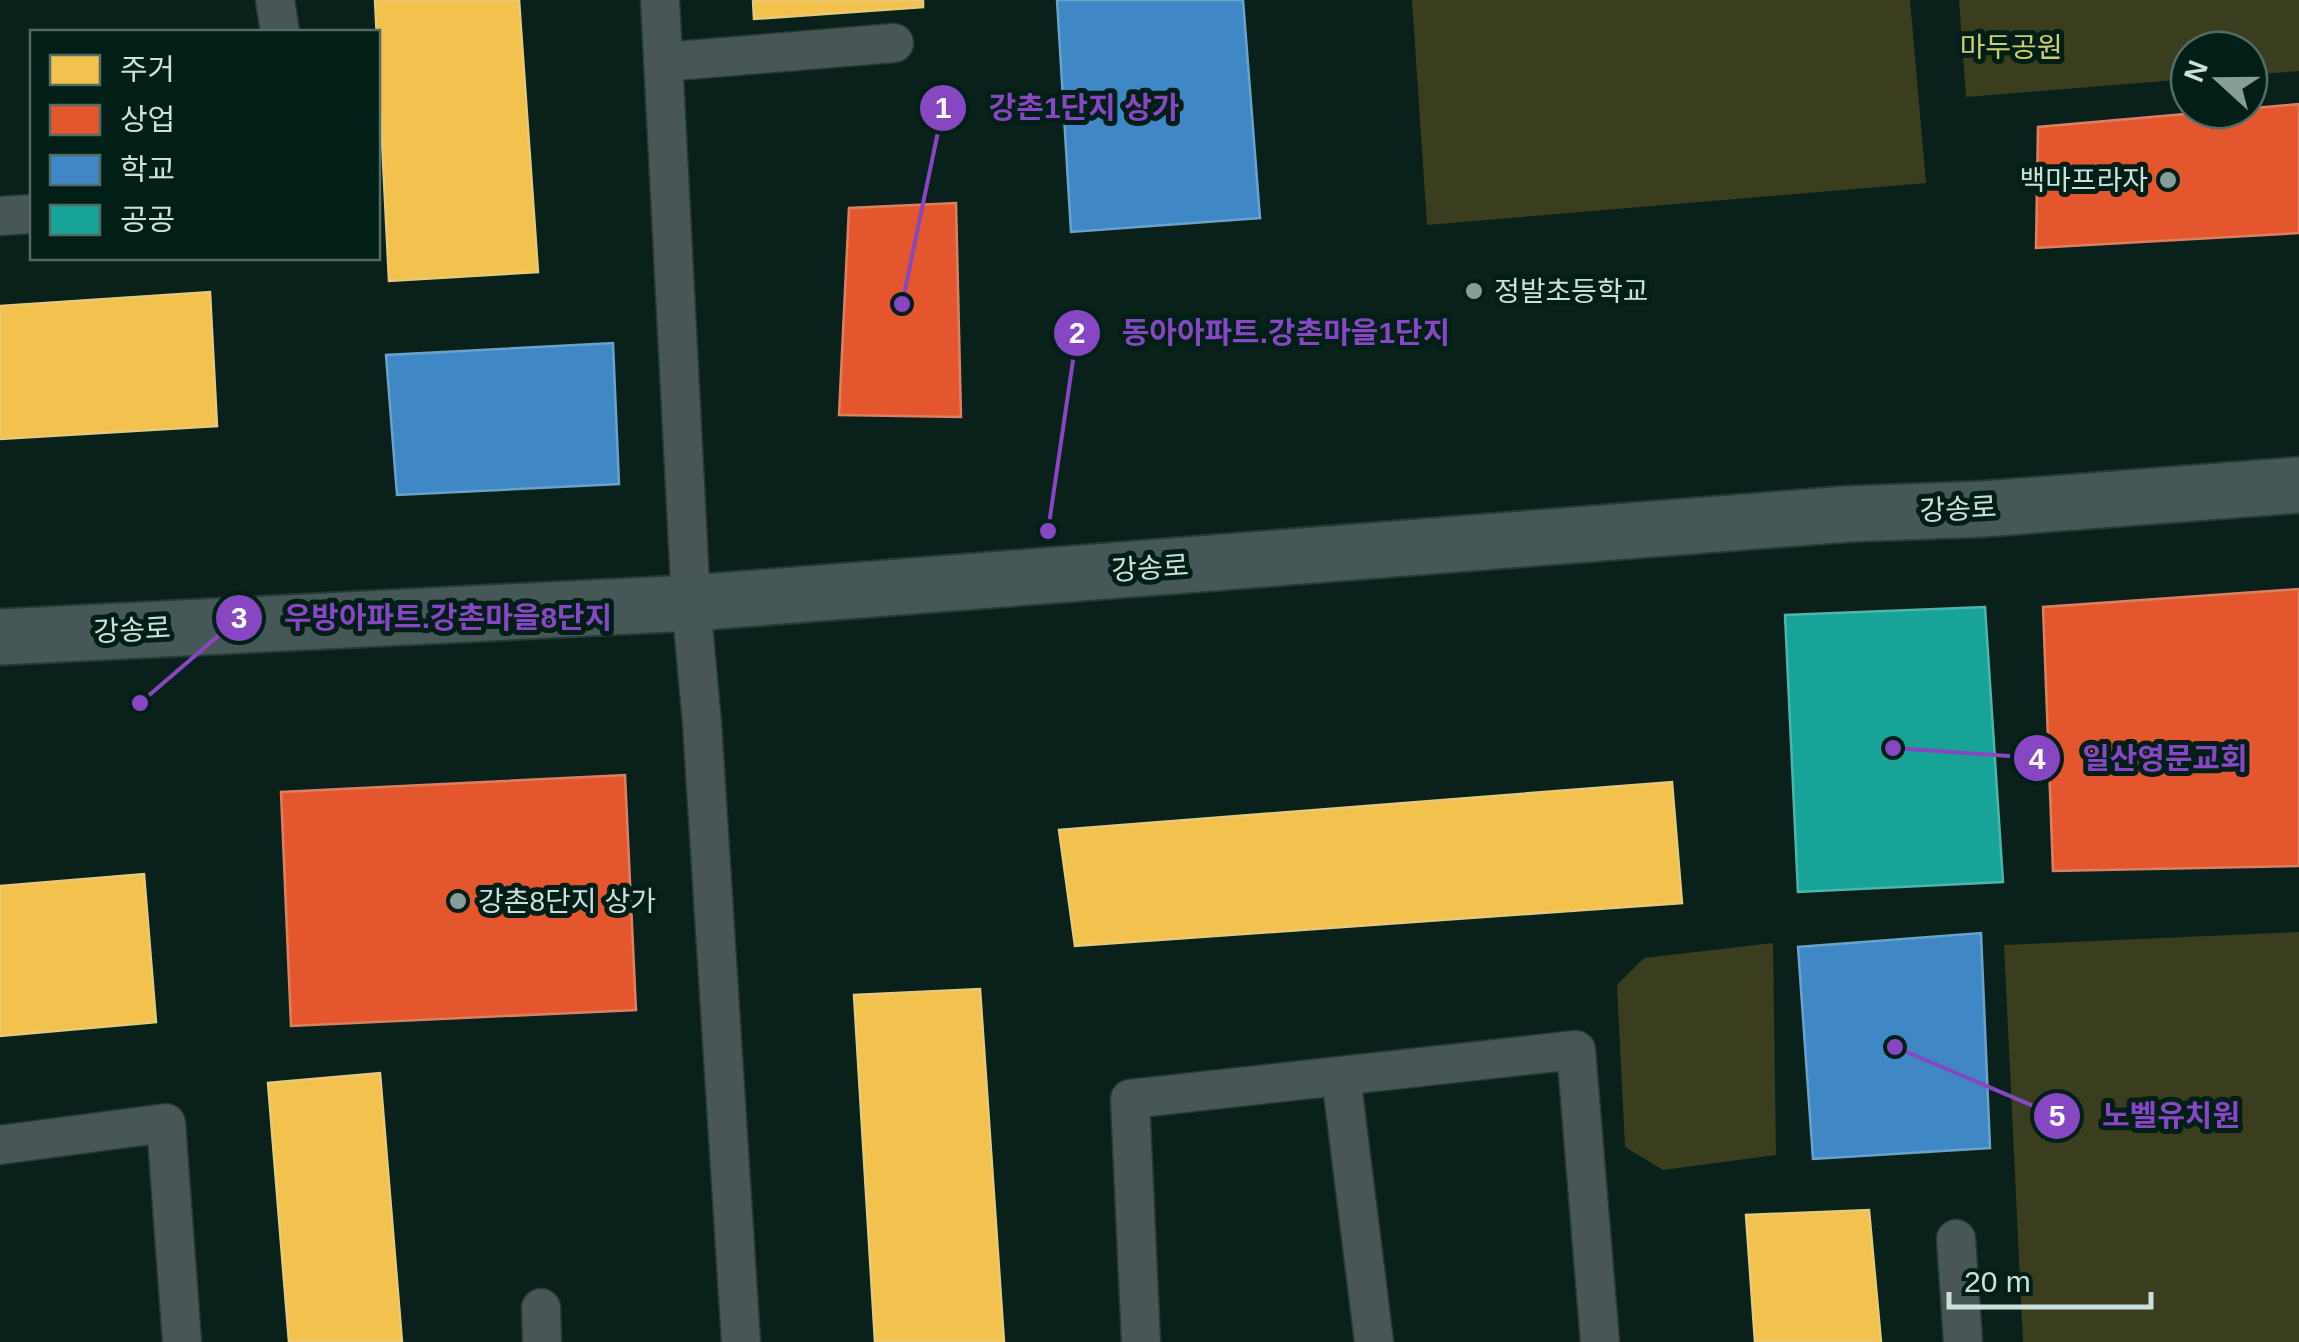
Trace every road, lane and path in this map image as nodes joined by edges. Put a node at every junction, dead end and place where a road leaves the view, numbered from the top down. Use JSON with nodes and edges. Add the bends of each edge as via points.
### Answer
{"nodes":[{"id":1,"x":275,"y":0,"type":"edge"},
{"id":2,"x":660,"y":0,"type":"edge"},
{"id":3,"x":280,"y":30,"type":"edge"},
{"id":4,"x":894,"y":43,"type":"dead end"},
{"id":5,"x":663,"y":62,"type":"junction"},
{"id":6,"x":30,"y":214,"type":"edge"},
{"id":7,"x":0,"y":216,"type":"edge"},
{"id":8,"x":2299,"y":485,"type":"edge"},
{"id":9,"x":692,"y":603,"type":"junction"},
{"id":10,"x":0,"y":637,"type":"edge"},
{"id":11,"x":1340,"y":1076,"type":"junction"},
{"id":12,"x":0,"y":1145,"type":"edge"},
{"id":13,"x":1956,"y":1238,"type":"dead end"},
{"id":14,"x":182,"y":1342,"type":"edge"},
{"id":15,"x":741,"y":1342,"type":"edge"},
{"id":16,"x":1141,"y":1342,"type":"edge"},
{"id":17,"x":1374,"y":1342,"type":"edge"},
{"id":18,"x":1600,"y":1342,"type":"edge"},
{"id":19,"x":1962,"y":1342,"type":"edge"}],
"edges":[{"from":1,"to":3,"type":"lane"},
{"from":2,"to":5,"type":"lane"},
{"from":4,"to":5,"type":"lane"},
{"from":5,"to":9,"type":"lane"},
{"from":6,"to":7,"type":"lane"},
{"from":8,"to":9,"type":"main road","name":"강송로"},
{"from":9,"to":10,"type":"main road","name":"강송로"},
{"from":9,"to":15,"type":"lane"},
{"from":11,"to":16,"type":"lane","via":[[1130,1099]]},
{"from":11,"to":17,"type":"lane"},
{"from":11,"to":18,"type":"lane","via":[[1576,1050]]},
{"from":12,"to":14,"type":"lane","via":[[166,1123]]},
{"from":13,"to":19,"type":"lane"}]}
